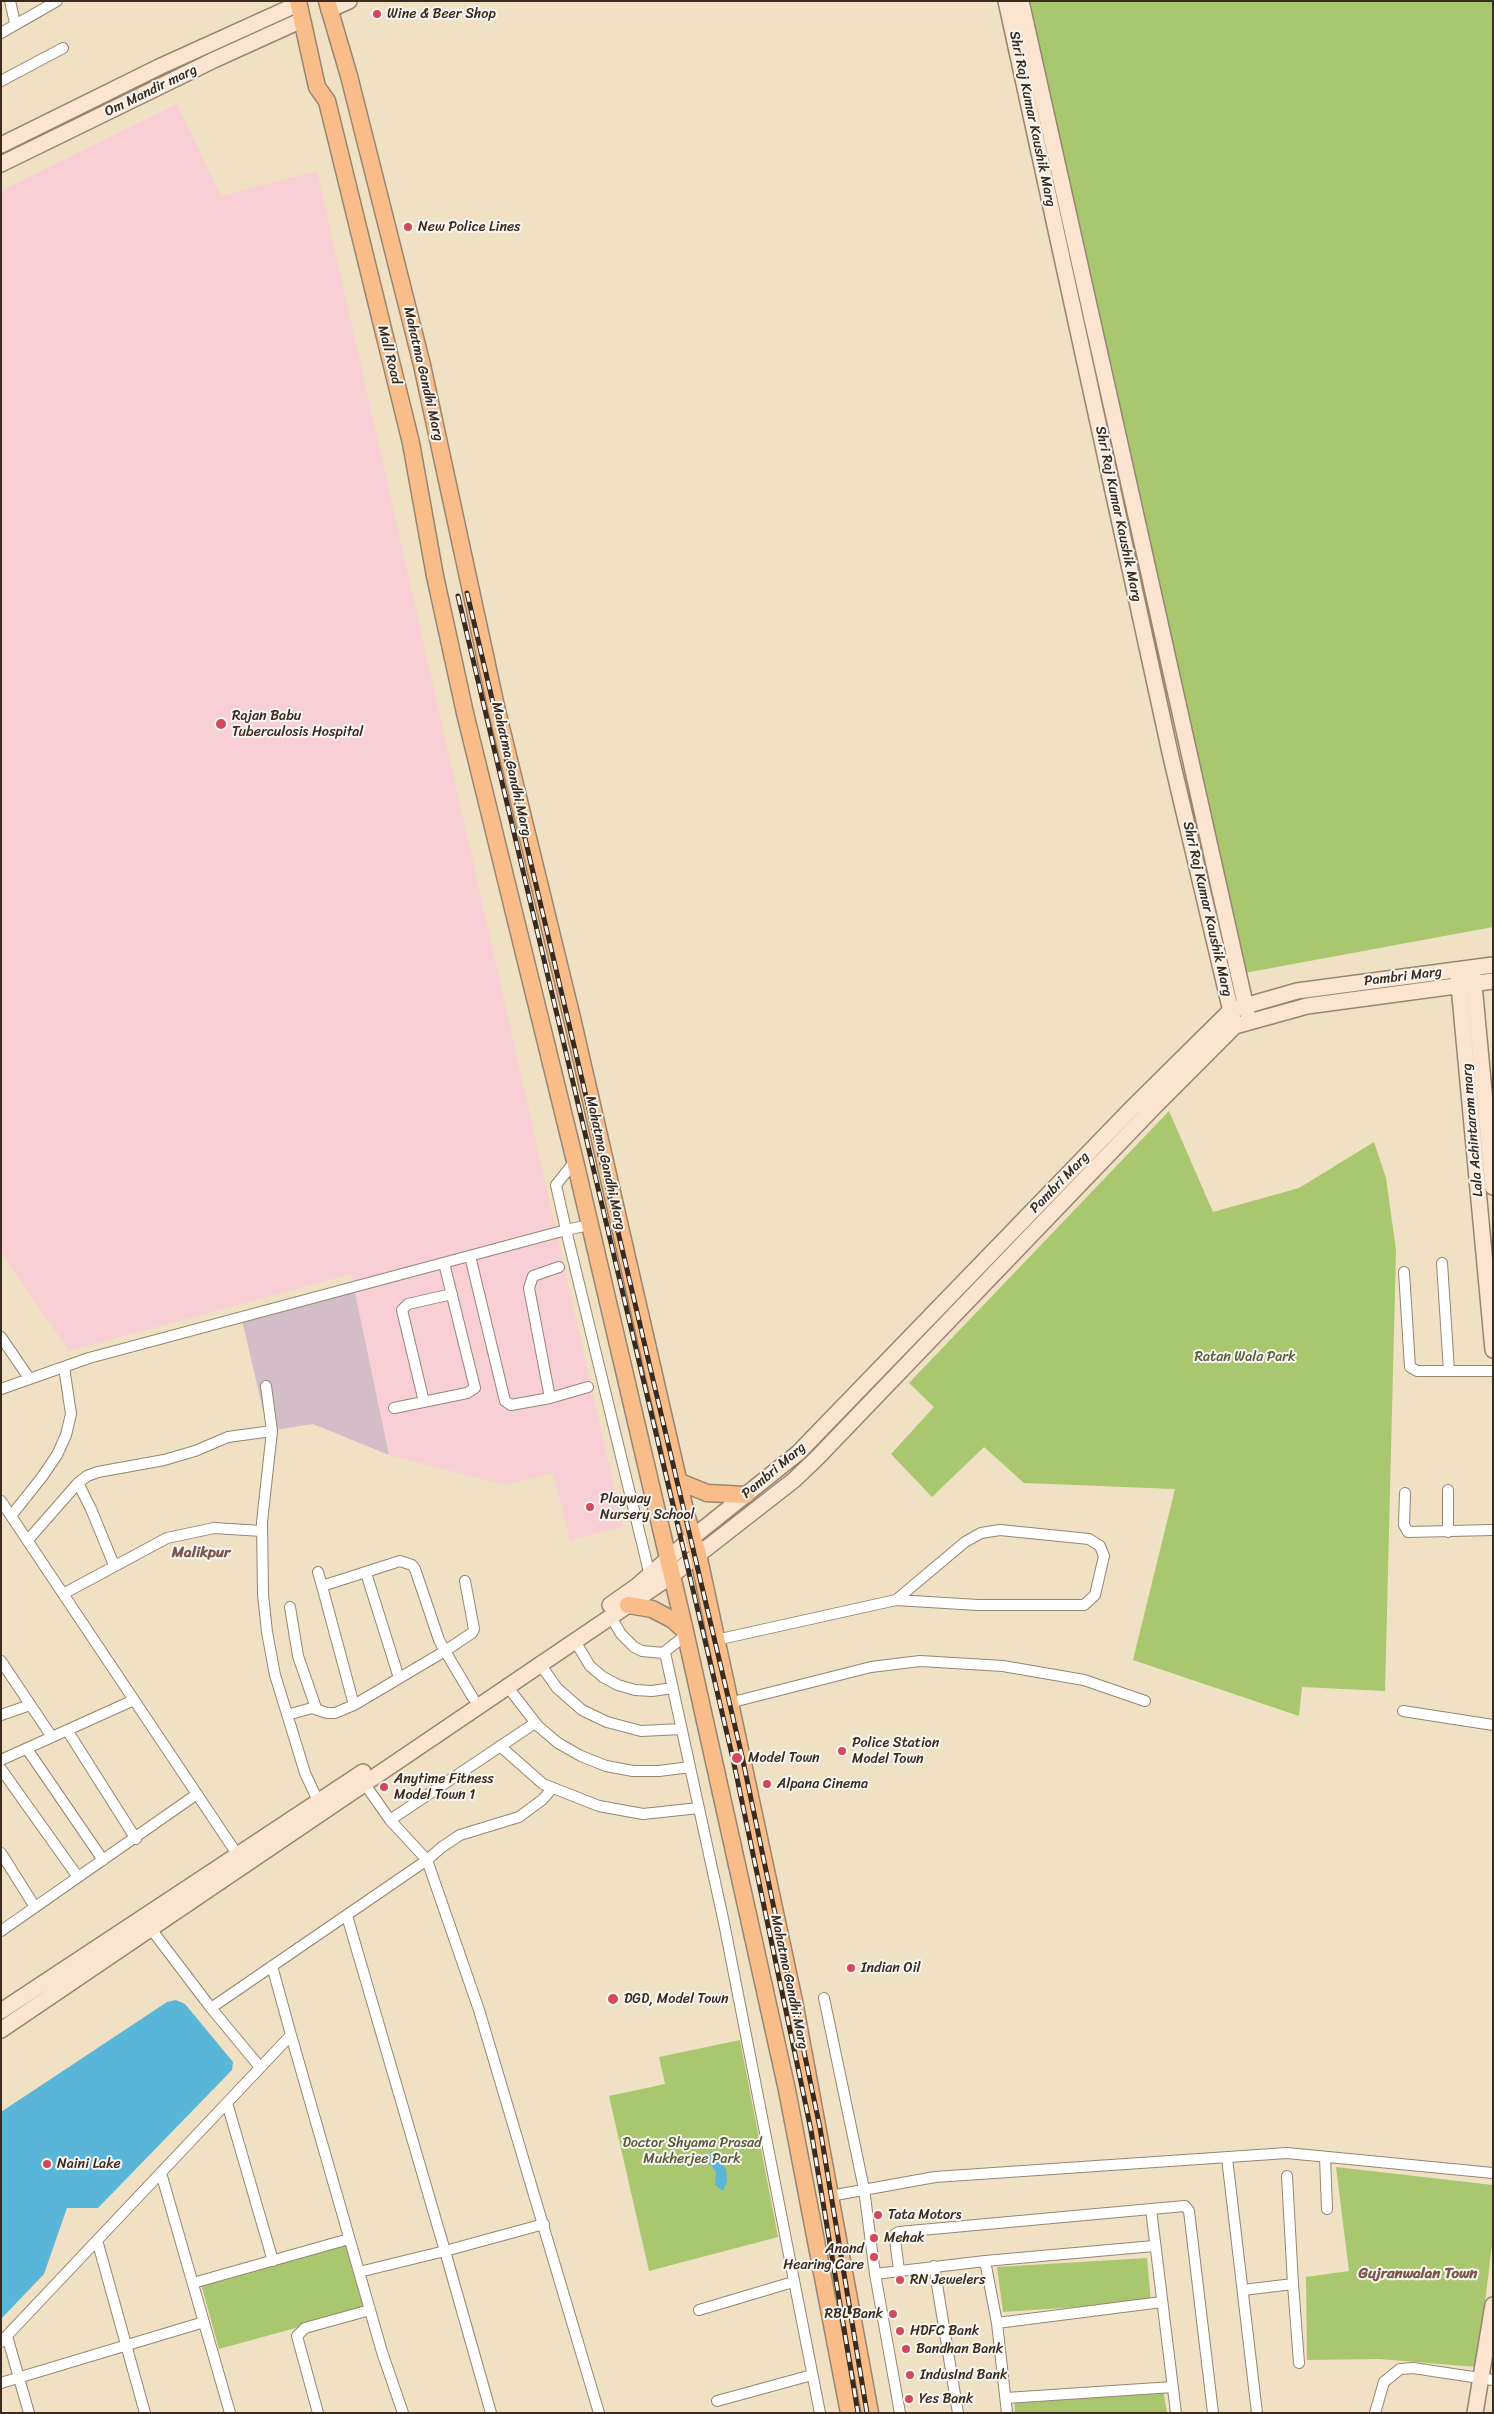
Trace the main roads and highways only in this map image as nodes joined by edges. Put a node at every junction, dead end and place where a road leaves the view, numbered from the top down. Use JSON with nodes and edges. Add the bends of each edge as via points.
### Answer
{"nodes":[{"id":1,"x":298,"y":3,"type":"edge"},
{"id":2,"x":328,"y":6,"type":"edge"},
{"id":3,"x":446,"y":476,"type":"junction"},
{"id":4,"x":418,"y":483,"type":"junction"},
{"id":5,"x":680,"y":1482,"type":"junction"},
{"id":6,"x":746,"y":1495,"type":"road end"},
{"id":7,"x":668,"y":1559,"type":"joint"},
{"id":8,"x":628,"y":1605,"type":"road end"},
{"id":9,"x":685,"y":1633,"type":"junction"},
{"id":10,"x":849,"y":2413,"type":"edge"},
{"id":11,"x":870,"y":2413,"type":"edge"}],
"edges":[{"from":1,"to":4,"type":"main road","name":"Mall Road","via":[[317,87],[327,101]]},
{"from":2,"to":3,"type":"main road","name":"Mahatma Gandhi Marg","via":[[349,76],[422,365]]},
{"from":3,"to":4,"type":"main road"},
{"from":3,"to":5,"type":"main road","name":"Mahatma Gandhi Marg","via":[[497,711]]},
{"from":4,"to":7,"type":"main road","name":"Mall Road","via":[[466,712]]},
{"from":5,"to":6,"type":"main road","via":[[707,1493]]},
{"from":5,"to":11,"type":"main road","name":"Mahatma Gandhi Marg","via":[[794,2001]]},
{"from":7,"to":9,"type":"main road","name":"Mahatma Gandhi Marg"},
{"from":8,"to":9,"type":"main road","via":[[652,1609],[676,1622]]},
{"from":9,"to":10,"type":"main road","name":"Mahatma Gandhi Marg","via":[[787,2090]]}]}
